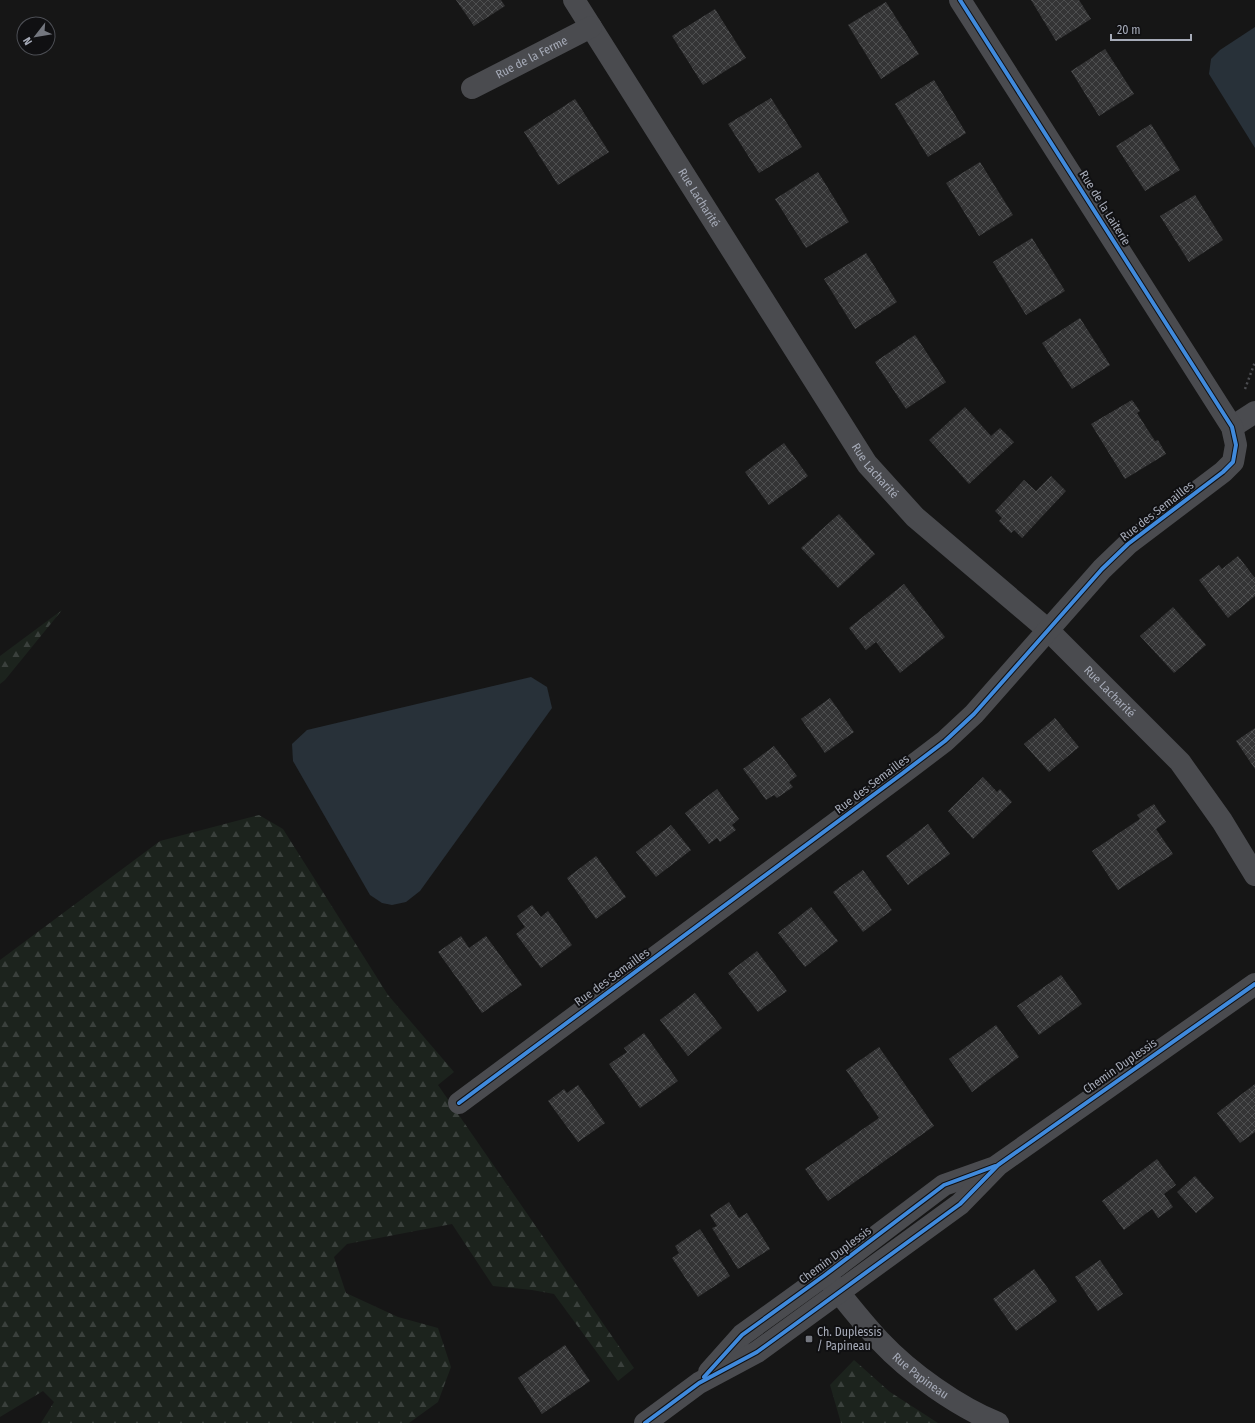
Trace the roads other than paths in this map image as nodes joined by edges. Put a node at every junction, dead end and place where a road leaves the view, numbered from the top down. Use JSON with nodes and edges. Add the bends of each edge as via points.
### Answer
{"nodes":[{"id":1,"x":574,"y":0,"type":"edge"},
{"id":2,"x":960,"y":0,"type":"edge"},
{"id":3,"x":591,"y":27,"type":"junction"},
{"id":4,"x":472,"y":88,"type":"dead end"},
{"id":5,"x":1255,"y":412,"type":"edge"},
{"id":6,"x":1232,"y":427,"type":"junction"},
{"id":7,"x":1048,"y":630,"type":"junction"},
{"id":8,"x":1255,"y":875,"type":"edge"},
{"id":9,"x":1255,"y":984,"type":"edge"},
{"id":10,"x":459,"y":1103,"type":"dead end"},
{"id":11,"x":998,"y":1165,"type":"junction"},
{"id":12,"x":825,"y":1275,"type":"junction"},
{"id":13,"x":838,"y":1292,"type":"junction"},
{"id":14,"x":699,"y":1383,"type":"junction"},
{"id":15,"x":645,"y":1423,"type":"edge"},
{"id":16,"x":998,"y":1423,"type":"edge"}],
"edges":[{"from":1,"to":3,"type":"street","name":"Rue Lacharité"},
{"from":2,"to":6,"type":"street","name":"Rue de la Laiterie"},
{"from":3,"to":4,"type":"street","name":"Rue de la Ferme"},
{"from":3,"to":7,"type":"street","name":"Rue Lacharité","via":[[867,464],[915,517]]},
{"from":5,"to":6,"type":"street"},
{"from":6,"to":7,"type":"street","name":"Rue des Semailles","via":[[1236,445],[1233,462],[1128,544],[1102,569]]},
{"from":7,"to":8,"type":"street","name":"Rue Lacharité","via":[[1180,762],[1222,821]]},
{"from":7,"to":10,"type":"street","name":"Rue des Semailles","via":[[974,714],[945,741]]},
{"from":9,"to":11,"type":"street","name":"Chemin Duplessis"},
{"from":11,"to":12,"type":"street","name":"Chemin Duplessis","via":[[944,1185]]},
{"from":11,"to":13,"type":"street","name":"Chemin Duplessis","via":[[960,1204]]},
{"from":12,"to":13,"type":"street","name":"Rue Papineau"},
{"from":12,"to":14,"type":"street","name":"Chemin Duplessis","via":[[742,1335]]},
{"from":13,"to":14,"type":"street","name":"Chemin Duplessis","via":[[757,1352]]},
{"from":13,"to":16,"type":"street","name":"Rue Papineau","via":[[880,1342],[930,1384],[960,1404]]},
{"from":14,"to":15,"type":"street","name":"Chemin Duplessis"}]}
